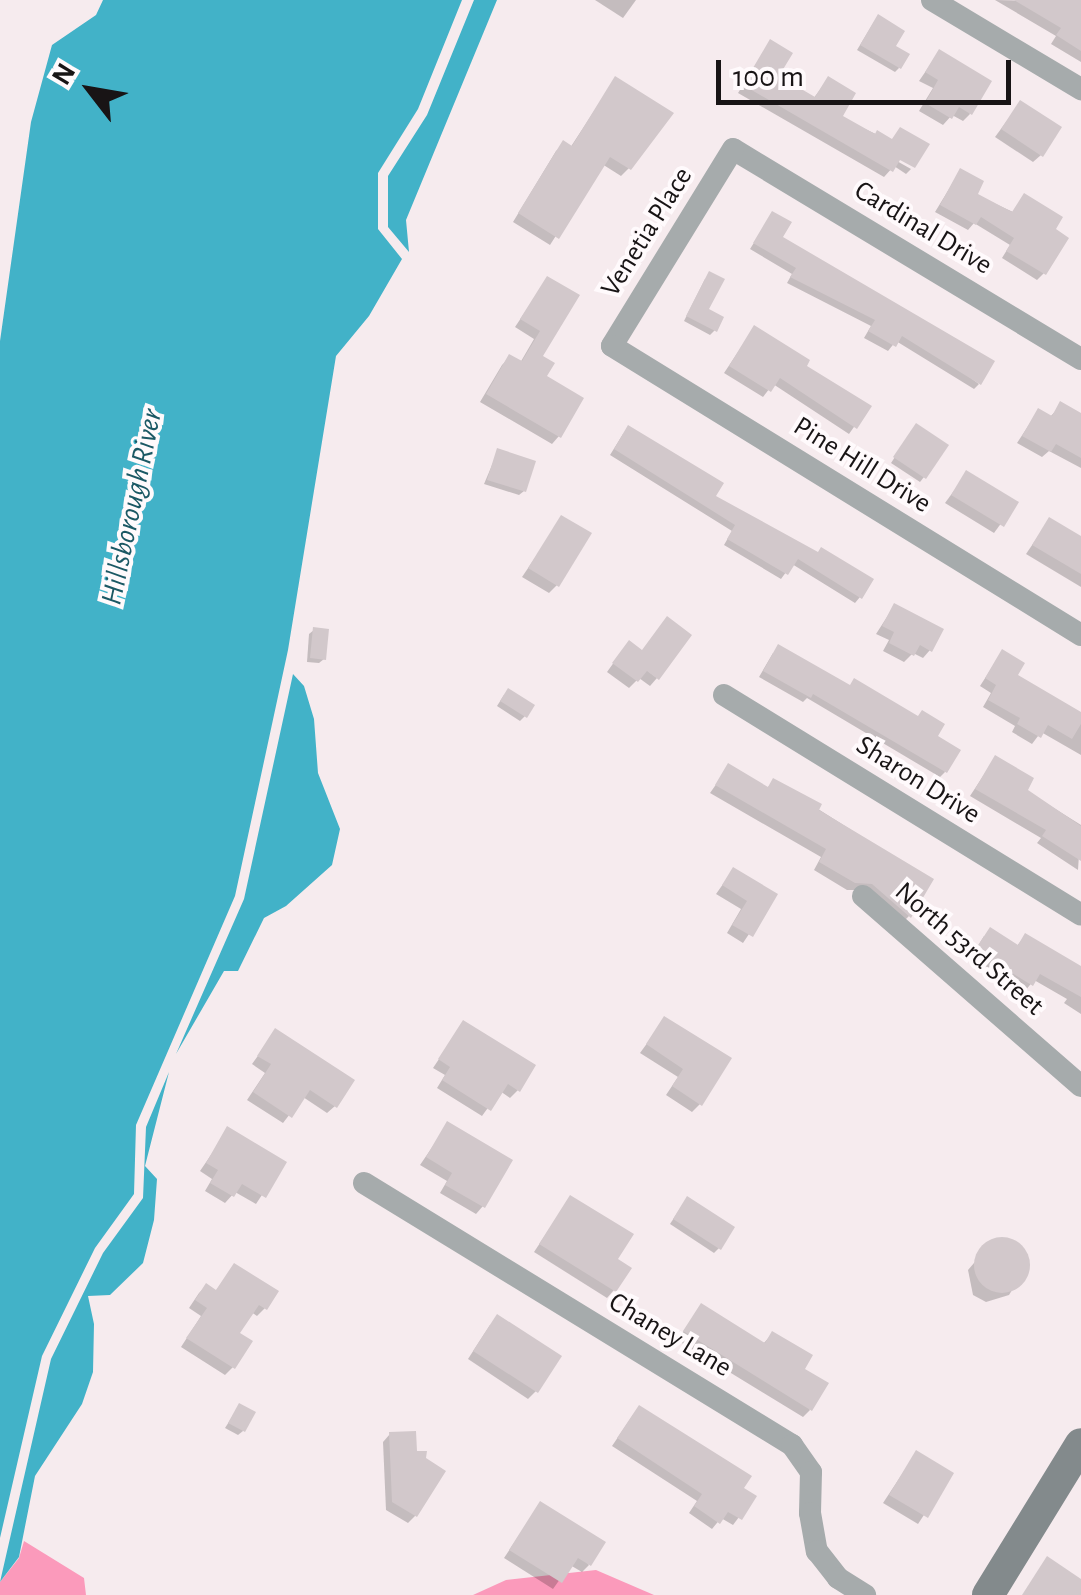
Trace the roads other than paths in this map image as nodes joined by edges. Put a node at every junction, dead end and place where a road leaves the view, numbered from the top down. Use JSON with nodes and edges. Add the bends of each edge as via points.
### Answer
{"nodes":[{"id":1,"x":932,"y":0,"type":"edge"},
{"id":2,"x":1081,"y":89,"type":"edge"},
{"id":3,"x":733,"y":149,"type":"joint"},
{"id":4,"x":612,"y":346,"type":"joint"},
{"id":5,"x":1081,"y":359,"type":"edge"},
{"id":6,"x":1081,"y":635,"type":"edge"},
{"id":7,"x":724,"y":695,"type":"dead end"},
{"id":8,"x":863,"y":896,"type":"dead end"},
{"id":9,"x":1081,"y":916,"type":"edge"},
{"id":10,"x":1081,"y":1086,"type":"edge"},
{"id":11,"x":364,"y":1183,"type":"dead end"},
{"id":12,"x":1081,"y":1444,"type":"edge"},
{"id":13,"x":864,"y":1595,"type":"edge"},
{"id":14,"x":988,"y":1595,"type":"edge"}],
"edges":[{"from":1,"to":2,"type":"street"},
{"from":3,"to":4,"type":"street","name":"Venetia Place"},
{"from":3,"to":5,"type":"street","name":"Cardinal Drive"},
{"from":4,"to":6,"type":"street","name":"Pine Hill Drive"},
{"from":7,"to":9,"type":"street","name":"Sharon Drive"},
{"from":8,"to":10,"type":"street","name":"North 53rd Street"},
{"from":11,"to":13,"type":"street","name":"Chaney Lane","via":[[792,1444],[811,1472],[817,1551],[838,1578]]},
{"from":12,"to":14,"type":"street"}]}
